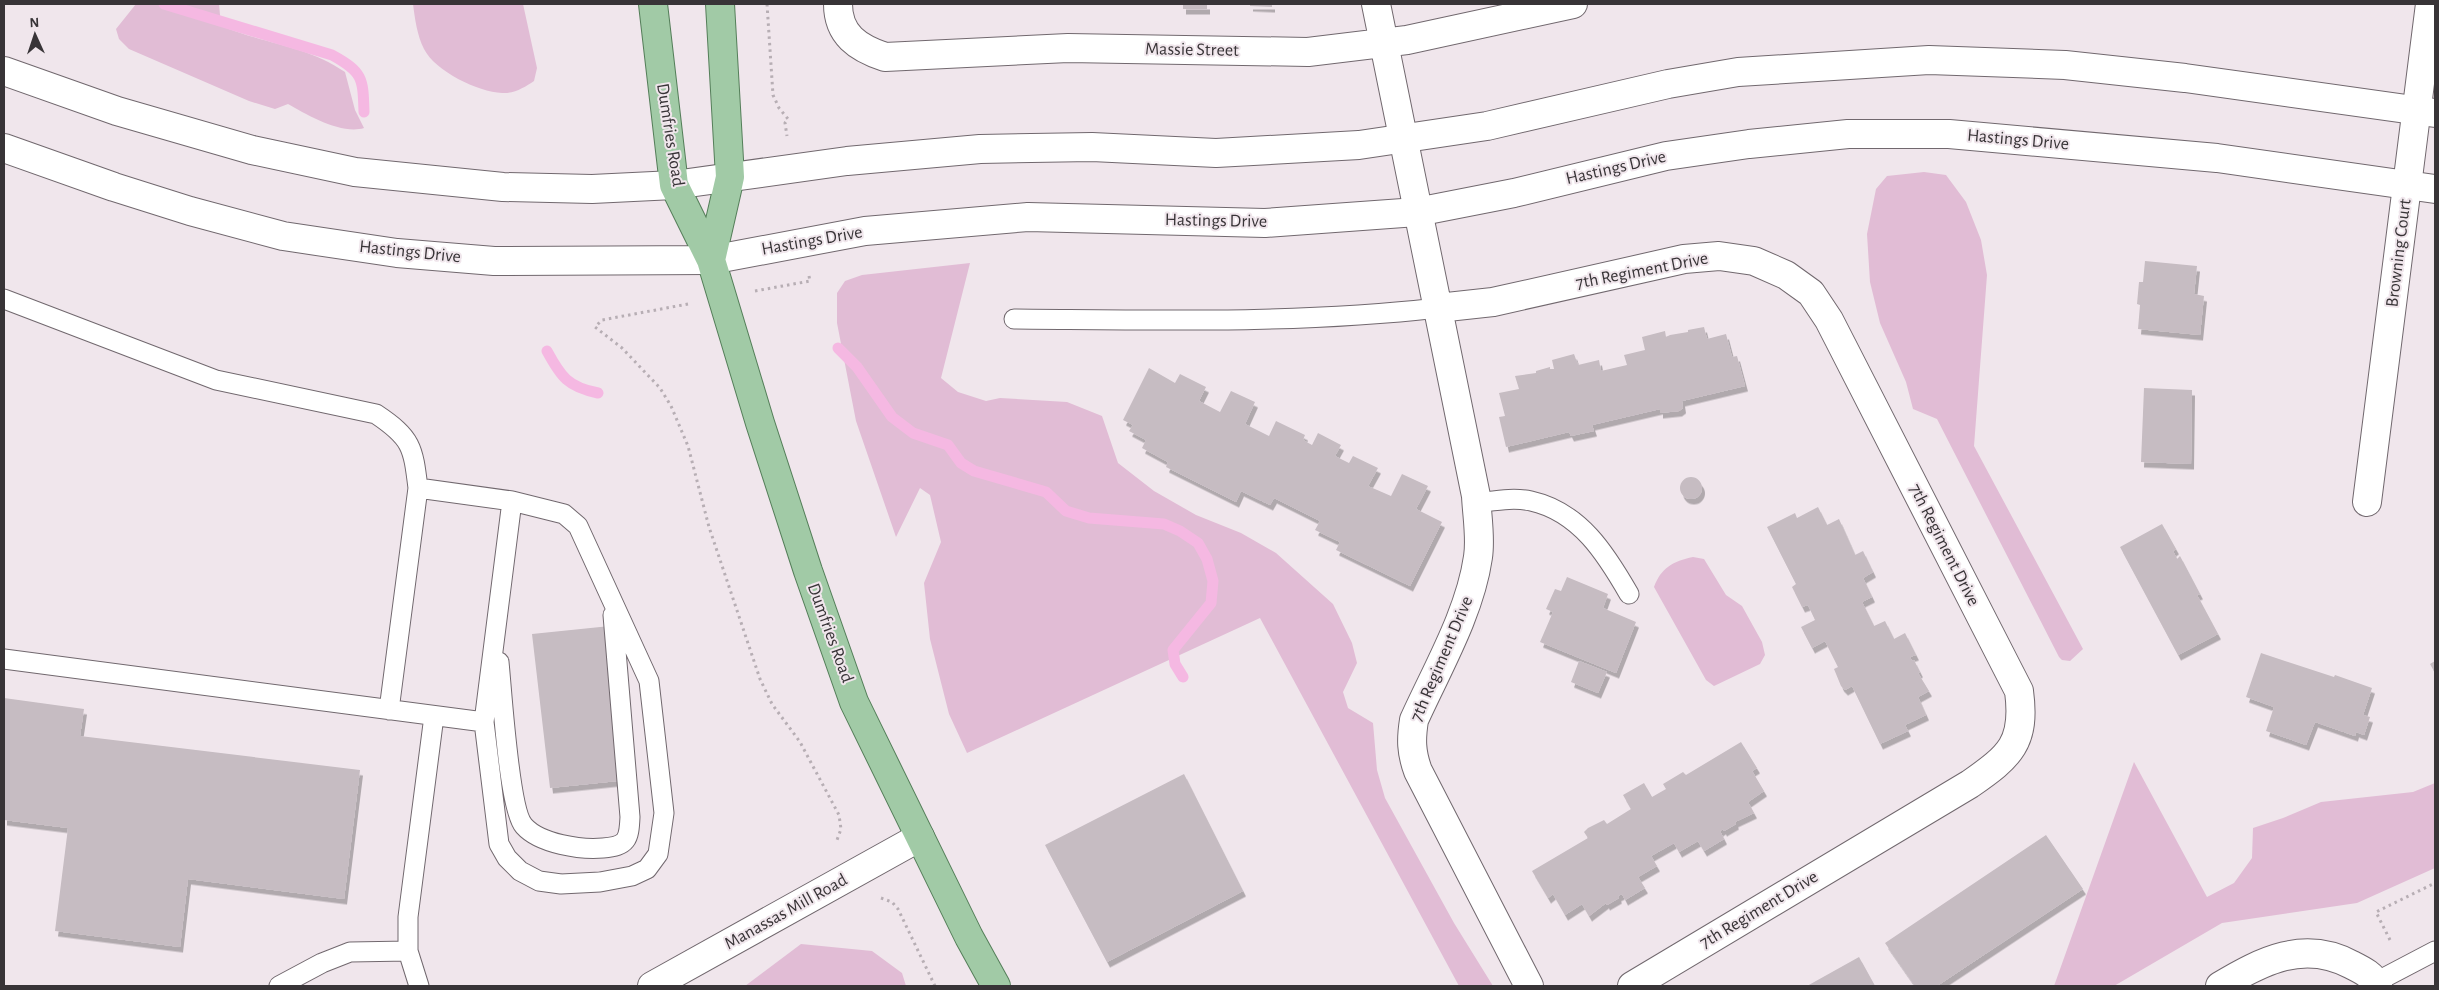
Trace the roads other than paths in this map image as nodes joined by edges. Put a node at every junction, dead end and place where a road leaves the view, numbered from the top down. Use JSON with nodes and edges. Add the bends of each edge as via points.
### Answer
{"nodes":[{"id":1,"x":653,"y":4,"type":"edge"},
{"id":2,"x":720,"y":4,"type":"edge"},
{"id":3,"x":838,"y":4,"type":"edge"},
{"id":4,"x":1376,"y":4,"type":"edge"},
{"id":5,"x":1573,"y":4,"type":"edge"},
{"id":6,"x":2430,"y":4,"type":"edge"},
{"id":7,"x":1384,"y":43,"type":"junction"},
{"id":8,"x":4,"y":70,"type":"edge"},
{"id":9,"x":2426,"y":111,"type":"edge"},
{"id":10,"x":1404,"y":140,"type":"junction"},
{"id":11,"x":4,"y":148,"type":"edge"},
{"id":12,"x":730,"y":177,"type":"junction"},
{"id":13,"x":2407,"y":184,"type":"junction"},
{"id":14,"x":674,"y":185,"type":"junction"},
{"id":15,"x":2435,"y":189,"type":"edge"},
{"id":16,"x":1417,"y":212,"type":"junction"},
{"id":17,"x":711,"y":260,"type":"junction"},
{"id":18,"x":4,"y":299,"type":"edge"},
{"id":19,"x":1438,"y":308,"type":"junction"},
{"id":20,"x":1014,"y":319,"type":"dead end"},
{"id":21,"x":418,"y":488,"type":"junction"},
{"id":22,"x":512,"y":502,"type":"junction"},
{"id":23,"x":2367,"y":502,"type":"dead end"},
{"id":24,"x":1476,"y":503,"type":"junction"},
{"id":25,"x":1629,"y":594,"type":"dead end"},
{"id":26,"x":612,"y":602,"type":"junction"},
{"id":27,"x":496,"y":631,"type":"junction"},
{"id":28,"x":4,"y":659,"type":"edge"},
{"id":29,"x":389,"y":710,"type":"junction"},
{"id":30,"x":434,"y":716,"type":"junction"},
{"id":31,"x":484,"y":722,"type":"junction"},
{"id":32,"x":920,"y":838,"type":"junction"},
{"id":33,"x":408,"y":951,"type":"junction"},
{"id":34,"x":2435,"y":951,"type":"edge"},
{"id":35,"x":2377,"y":984,"type":"edge"},
{"id":36,"x":279,"y":986,"type":"edge"},
{"id":37,"x":419,"y":986,"type":"edge"},
{"id":38,"x":652,"y":986,"type":"edge"},
{"id":39,"x":996,"y":986,"type":"edge"},
{"id":40,"x":1528,"y":986,"type":"edge"},
{"id":41,"x":1632,"y":986,"type":"edge"},
{"id":42,"x":2220,"y":986,"type":"edge"}],
"edges":[{"from":1,"to":14,"type":"main road","name":"Dumfries Road"},
{"from":2,"to":12,"type":"main road","name":"Dumfries Road"},
{"from":3,"to":7,"type":"street","name":"Massie Street","via":[[838,14],[847,35],[863,50],[885,57],[1068,48],[1308,52]]},
{"from":4,"to":7,"type":"street","name":"7th Regiment Drive"},
{"from":5,"to":7,"type":"street","name":"Massie Street"},
{"from":6,"to":9,"type":"street","name":"Browning Court"},
{"from":7,"to":10,"type":"street","name":"7th Regiment Drive"},
{"from":8,"to":14,"type":"street","via":[[117,110],[252,150],[355,172],[504,187],[606,189]]},
{"from":9,"to":10,"type":"street","via":[[2222,82],[2075,66],[1929,60],[1738,72],[1668,84],[1487,126]]},
{"from":9,"to":13,"type":"street","name":"Browning Court"},
{"from":10,"to":12,"type":"street","via":[[1216,153],[1092,148],[980,149],[847,161]]},
{"from":10,"to":16,"type":"street","name":"7th Regiment Drive"},
{"from":11,"to":17,"type":"street","name":"Hastings Drive","via":[[161,202],[283,236],[397,253],[494,261]]},
{"from":12,"to":14,"type":"street"},
{"from":12,"to":17,"type":"main road","name":"Dumfries Road"},
{"from":13,"to":15,"type":"street","name":"Hastings Drive"},
{"from":13,"to":16,"type":"street","name":"Hastings Drive","via":[[2217,158],[2029,141],[1949,134],[1848,134],[1666,156],[1514,193]]},
{"from":13,"to":23,"type":"street","name":"Browning Court"},
{"from":14,"to":17,"type":"main road","name":"Dumfries Road"},
{"from":16,"to":17,"type":"street","name":"Hastings Drive","via":[[1265,222],[1028,218],[865,231]]},
{"from":16,"to":19,"type":"street","name":"7th Regiment Drive"},
{"from":17,"to":32,"type":"main road","name":"Dumfries Road","via":[[808,572],[854,702]]},
{"from":18,"to":21,"type":"lane","via":[[216,380],[376,414],[398,429],[414,453]]},
{"from":19,"to":20,"type":"lane","via":[[1378,315]]},
{"from":19,"to":24,"type":"street","name":"7th Regiment Drive"},
{"from":19,"to":41,"type":"street","name":"7th Regiment Drive","via":[[1493,302],[1693,258],[1719,256],[1754,261],[1786,275],[1811,293],[1829,320],[2019,690],[2022,716],[2016,740],[2002,762]]},
{"from":21,"to":22,"type":"lane"},
{"from":21,"to":29,"type":"lane"},
{"from":22,"to":26,"type":"lane","via":[[564,514],[578,526]]},
{"from":22,"to":27,"type":"lane"},
{"from":24,"to":25,"type":"lane","via":[[1508,499],[1530,501],[1568,517],[1599,546]]},
{"from":24,"to":40,"type":"street","name":"7th Regiment Drive","via":[[1479,556],[1472,587],[1414,720],[1412,755]]},
{"from":26,"to":27,"type":"lane","via":[[630,817],[626,841],[617,847],[589,849],[568,846],[548,841],[524,826],[514,799]]},
{"from":26,"to":31,"type":"lane","via":[[648,681],[664,813],[658,854],[647,869],[632,876],[600,882],[561,884],[539,881],[520,871],[499,844]]},
{"from":27,"to":31,"type":"lane"},
{"from":28,"to":29,"type":"lane"},
{"from":29,"to":30,"type":"lane"},
{"from":30,"to":31,"type":"lane"},
{"from":30,"to":33,"type":"lane","via":[[408,917]]},
{"from":32,"to":38,"type":"street","name":"Manassas Mill Road"},
{"from":32,"to":39,"type":"main road","name":"Dumfries Road"},
{"from":33,"to":36,"type":"lane","via":[[350,952]]},
{"from":33,"to":37,"type":"lane"},
{"from":34,"to":35,"type":"lane"},
{"from":35,"to":42,"type":"street","via":[[2371,975],[2344,960],[2313,953],[2284,956],[2255,965]]}]}
